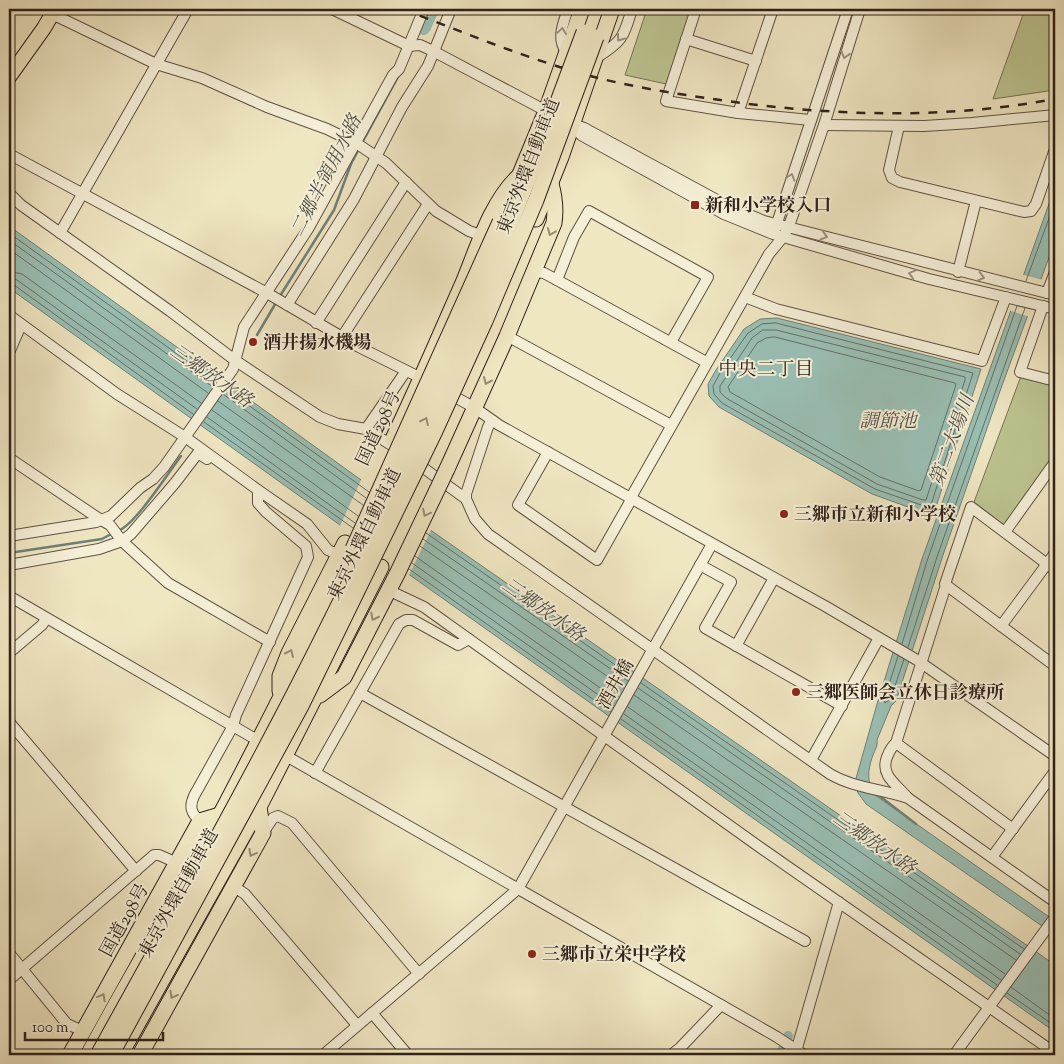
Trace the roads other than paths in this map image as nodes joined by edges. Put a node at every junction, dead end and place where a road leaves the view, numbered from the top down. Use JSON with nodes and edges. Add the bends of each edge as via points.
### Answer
{"nodes":[{"id":1,"x":188,"y":9,"type":"edge"},
{"id":2,"x":332,"y":9,"type":"edge"},
{"id":3,"x":424,"y":9,"type":"edge"},
{"id":4,"x":451,"y":9,"type":"edge"},
{"id":5,"x":568,"y":9,"type":"edge"},
{"id":6,"x":582,"y":9,"type":"edge"},
{"id":7,"x":592,"y":9,"type":"edge"},
{"id":8,"x":605,"y":9,"type":"edge"},
{"id":9,"x":612,"y":9,"type":"edge"},
{"id":10,"x":632,"y":9,"type":"edge"},
{"id":11,"x":696,"y":9,"type":"edge"},
{"id":12,"x":773,"y":9,"type":"edge"},
{"id":13,"x":848,"y":9,"type":"edge"},
{"id":14,"x":860,"y":9,"type":"edge"},
{"id":15,"x":54,"y":11,"type":"edge"},
{"id":16,"x":686,"y":38,"type":"junction"},
{"id":17,"x":409,"y":46,"type":"junction"},
{"id":18,"x":433,"y":51,"type":"junction"},
{"id":19,"x":566,"y":53,"type":"junction"},
{"id":20,"x":596,"y":58,"type":"junction"},
{"id":21,"x":756,"y":61,"type":"junction"},
{"id":22,"x":156,"y":64,"type":"junction"},
{"id":23,"x":9,"y":77,"type":"edge"},
{"id":24,"x":546,"y":111,"type":"junction"},
{"id":25,"x":738,"y":113,"type":"junction"},
{"id":26,"x":1055,"y":115,"type":"edge"},
{"id":27,"x":810,"y":120,"type":"junction"},
{"id":28,"x":572,"y":125,"type":"junction"},
{"id":29,"x":824,"y":125,"type":"junction"},
{"id":30,"x":899,"y":126,"type":"junction"},
{"id":31,"x":356,"y":143,"type":"junction"},
{"id":32,"x":1055,"y":149,"type":"edge"},
{"id":33,"x":9,"y":154,"type":"edge"},
{"id":34,"x":377,"y":156,"type":"junction"},
{"id":35,"x":519,"y":176,"type":"junction"},
{"id":36,"x":406,"y":182,"type":"junction"},
{"id":37,"x":550,"y":184,"type":"junction"},
{"id":38,"x":9,"y":193,"type":"edge"},
{"id":39,"x":82,"y":194,"type":"junction"},
{"id":40,"x":976,"y":201,"type":"junction"},
{"id":41,"x":428,"y":204,"type":"junction"},
{"id":42,"x":776,"y":224,"type":"junction"},
{"id":43,"x":789,"y":226,"type":"junction"},
{"id":44,"x":60,"y":233,"type":"junction"},
{"id":45,"x":483,"y":236,"type":"junction"},
{"id":46,"x":778,"y":236,"type":"junction"},
{"id":47,"x":535,"y":272,"type":"junction"},
{"id":48,"x":958,"y":272,"type":"junction"},
{"id":49,"x":1055,"y":272,"type":"edge"},
{"id":50,"x":557,"y":280,"type":"junction"},
{"id":51,"x":268,"y":293,"type":"junction"},
{"id":52,"x":1048,"y":294,"type":"edge"},
{"id":53,"x":745,"y":297,"type":"junction"},
{"id":54,"x":1008,"y":297,"type":"junction"},
{"id":55,"x":286,"y":304,"type":"junction"},
{"id":56,"x":1041,"y":305,"type":"junction"},
{"id":57,"x":1055,"y":309,"type":"edge"},
{"id":58,"x":9,"y":315,"type":"edge"},
{"id":59,"x":316,"y":323,"type":"junction"},
{"id":60,"x":21,"y":325,"type":"junction"},
{"id":61,"x":508,"y":336,"type":"junction"},
{"id":62,"x":342,"y":337,"type":"junction"},
{"id":63,"x":672,"y":342,"type":"junction"},
{"id":64,"x":9,"y":353,"type":"edge"},
{"id":65,"x":706,"y":362,"type":"junction"},
{"id":66,"x":234,"y":365,"type":"junction"},
{"id":67,"x":406,"y":371,"type":"junction"},
{"id":68,"x":422,"y":378,"type":"junction"},
{"id":69,"x":1055,"y":381,"type":"edge"},
{"id":70,"x":475,"y":408,"type":"junction"},
{"id":71,"x":492,"y":420,"type":"junction"},
{"id":72,"x":670,"y":425,"type":"junction"},
{"id":73,"x":366,"y":430,"type":"junction"},
{"id":74,"x":187,"y":433,"type":"junction"},
{"id":75,"x":548,"y":452,"type":"junction"},
{"id":76,"x":9,"y":458,"type":"edge"},
{"id":77,"x":1055,"y":462,"type":"edge"},
{"id":78,"x":242,"y":479,"type":"junction"},
{"id":79,"x":258,"y":490,"type":"junction"},
{"id":80,"x":466,"y":499,"type":"junction"},
{"id":81,"x":631,"y":499,"type":"junction"},
{"id":82,"x":101,"y":520,"type":"junction"},
{"id":83,"x":1005,"y":532,"type":"junction"},
{"id":84,"x":9,"y":536,"type":"edge"},
{"id":85,"x":122,"y":540,"type":"junction"},
{"id":86,"x":712,"y":544,"type":"junction"},
{"id":87,"x":1055,"y":553,"type":"edge"},
{"id":88,"x":344,"y":554,"type":"junction"},
{"id":89,"x":9,"y":565,"type":"edge"},
{"id":90,"x":700,"y":565,"type":"junction"},
{"id":91,"x":1051,"y":567,"type":"edge"},
{"id":92,"x":774,"y":578,"type":"junction"},
{"id":93,"x":374,"y":582,"type":"junction"},
{"id":94,"x":946,"y":584,"type":"junction"},
{"id":95,"x":389,"y":589,"type":"junction"},
{"id":96,"x":9,"y":596,"type":"edge"},
{"id":97,"x":46,"y":619,"type":"junction"},
{"id":98,"x":1001,"y":626,"type":"junction"},
{"id":99,"x":879,"y":638,"type":"junction"},
{"id":100,"x":469,"y":639,"type":"junction"},
{"id":101,"x":270,"y":642,"type":"junction"},
{"id":102,"x":736,"y":646,"type":"junction"},
{"id":103,"x":9,"y":653,"type":"edge"},
{"id":104,"x":650,"y":654,"type":"junction"},
{"id":105,"x":919,"y":661,"type":"junction"},
{"id":106,"x":1055,"y":666,"type":"edge"},
{"id":107,"x":360,"y":693,"type":"junction"},
{"id":108,"x":314,"y":701,"type":"junction"},
{"id":109,"x":842,"y":706,"type":"junction"},
{"id":110,"x":9,"y":722,"type":"edge"},
{"id":111,"x":233,"y":726,"type":"junction"},
{"id":112,"x":607,"y":731,"type":"junction"},
{"id":113,"x":258,"y":741,"type":"junction"},
{"id":114,"x":896,"y":744,"type":"junction"},
{"id":115,"x":285,"y":756,"type":"junction"},
{"id":116,"x":1055,"y":756,"type":"edge"},
{"id":117,"x":811,"y":760,"type":"junction"},
{"id":118,"x":840,"y":767,"type":"dead end"},
{"id":119,"x":1055,"y":771,"type":"edge"},
{"id":120,"x":315,"y":773,"type":"junction"},
{"id":121,"x":830,"y":774,"type":"junction"},
{"id":122,"x":908,"y":798,"type":"junction"},
{"id":123,"x":564,"y":806,"type":"junction"},
{"id":124,"x":259,"y":807,"type":"junction"},
{"id":125,"x":220,"y":815,"type":"junction"},
{"id":126,"x":200,"y":821,"type":"junction"},
{"id":127,"x":1013,"y":829,"type":"junction"},
{"id":128,"x":263,"y":833,"type":"junction"},
{"id":129,"x":992,"y":857,"type":"junction"},
{"id":130,"x":177,"y":863,"type":"junction"},
{"id":131,"x":136,"y":871,"type":"junction"},
{"id":132,"x":233,"y":886,"type":"junction"},
{"id":133,"x":518,"y":890,"type":"junction"},
{"id":134,"x":839,"y":902,"type":"junction"},
{"id":135,"x":1055,"y":902,"type":"edge"},
{"id":136,"x":1055,"y":917,"type":"edge"},
{"id":137,"x":805,"y":941,"type":"dead end"},
{"id":138,"x":9,"y":953,"type":"edge"},
{"id":139,"x":22,"y":969,"type":"junction"},
{"id":140,"x":419,"y":974,"type":"junction"},
{"id":141,"x":9,"y":980,"type":"edge"},
{"id":142,"x":721,"y":1005,"type":"junction"},
{"id":143,"x":989,"y":1006,"type":"junction"},
{"id":144,"x":372,"y":1013,"type":"junction"},
{"id":145,"x":357,"y":1025,"type":"junction"},
{"id":146,"x":84,"y":1031,"type":"junction"},
{"id":147,"x":1055,"y":1053,"type":"edge"},
{"id":148,"x":798,"y":1054,"type":"edge"},
{"id":149,"x":70,"y":1055,"type":"edge"},
{"id":150,"x":88,"y":1055,"type":"edge"},
{"id":151,"x":98,"y":1055,"type":"edge"},
{"id":152,"x":111,"y":1055,"type":"edge"},
{"id":153,"x":120,"y":1055,"type":"edge"},
{"id":154,"x":140,"y":1055,"type":"edge"},
{"id":155,"x":323,"y":1055,"type":"edge"},
{"id":156,"x":408,"y":1055,"type":"edge"},
{"id":157,"x":671,"y":1055,"type":"edge"},
{"id":158,"x":954,"y":1055,"type":"edge"}],
"edges":[{"from":1,"to":22,"type":"street"},
{"from":2,"to":17,"type":"street"},
{"from":3,"to":17,"type":"street"},
{"from":4,"to":18,"type":"street"},
{"from":19,"to":5,"type":"street","one_way":true,"via":[[560,34]]},
{"from":6,"to":19,"type":"highway","name":"国道298号"},
{"from":151,"to":7,"type":"highway","name":"東京外環自動車道","one_way":true,"bridge":true,"via":[[289,703],[358,564],[475,311],[549,129]]},
{"from":8,"to":152,"type":"highway","name":"東京外環自動車道","bridge":true,"via":[[536,200],[486,321],[435,431],[301,706]]},
{"from":9,"to":20,"type":"highway"},
{"from":10,"to":20,"type":"street","one_way":true,"via":[[624,35]]},
{"from":11,"to":16,"type":"street"},
{"from":12,"to":21,"type":"street"},
{"from":13,"to":27,"type":"street"},
{"from":14,"to":29,"type":"street","one_way":true},
{"from":15,"to":22,"type":"street"},
{"from":15,"to":23,"type":"main road"},
{"from":16,"to":21,"type":"street"},
{"from":16,"to":25,"type":"street","via":[[666,101]]},
{"from":17,"to":18,"type":"street","via":[[420,45]]},
{"from":17,"to":31,"type":"street","via":[[399,70],[393,75]]},
{"from":18,"to":24,"type":"street"},
{"from":18,"to":34,"type":"street","via":[[428,66]]},
{"from":19,"to":24,"type":"highway","name":"国道298号"},
{"from":20,"to":28,"type":"highway"},
{"from":21,"to":25,"type":"street"},
{"from":22,"to":31,"type":"street","via":[[202,78]]},
{"from":22,"to":39,"type":"street"},
{"from":24,"to":28,"type":"street"},
{"from":24,"to":35,"type":"highway","name":"国道298号"},
{"from":25,"to":27,"type":"street"},
{"from":26,"to":30,"type":"street"},
{"from":42,"to":27,"type":"street","one_way":true},
{"from":28,"to":37,"type":"highway"},
{"from":28,"to":42,"type":"street","via":[[584,128],[728,206]]},
{"from":28,"to":46,"type":"street","via":[[581,135],[724,214]]},
{"from":29,"to":30,"type":"street"},
{"from":29,"to":43,"type":"street"},
{"from":30,"to":40,"type":"street","via":[[889,170],[892,178]]},
{"from":31,"to":34,"type":"street"},
{"from":31,"to":51,"type":"street","via":[[308,230]]},
{"from":32,"to":40,"type":"street","via":[[1031,211]]},
{"from":33,"to":39,"type":"street"},
{"from":34,"to":36,"type":"street"},
{"from":34,"to":55,"type":"street","via":[[336,228]]},
{"from":35,"to":45,"type":"highway","name":"国道298号","via":[[504,192]]},
{"from":35,"to":88,"type":"highway","name":"国道298号","bridge":true,"via":[[508,206]]},
{"from":36,"to":41,"type":"street"},
{"from":36,"to":59,"type":"street"},
{"from":37,"to":47,"type":"highway","one_way":true,"via":[[556,212]]},
{"from":37,"to":93,"type":"highway","via":[[496,319]]},
{"from":38,"to":44,"type":"street"},
{"from":39,"to":44,"type":"street"},
{"from":39,"to":51,"type":"street"},
{"from":40,"to":48,"type":"street"},
{"from":41,"to":45,"type":"street"},
{"from":41,"to":62,"type":"street"},
{"from":42,"to":43,"type":"street"},
{"from":42,"to":46,"type":"street"},
{"from":43,"to":46,"type":"street"},
{"from":43,"to":48,"type":"street","one_way":true},
{"from":44,"to":66,"type":"street","via":[[170,310]]},
{"from":45,"to":68,"type":"highway","name":"国道298号"},
{"from":46,"to":53,"type":"street"},
{"from":54,"to":46,"type":"street","one_way":true,"via":[[929,279]]},
{"from":47,"to":50,"type":"street"},
{"from":47,"to":61,"type":"highway"},
{"from":48,"to":52,"type":"street","one_way":true},
{"from":49,"to":52,"type":"street"},
{"from":50,"to":63,"type":"street"},
{"from":50,"to":63,"type":"street","via":[[574,237],[589,211],[708,277]]},
{"from":51,"to":55,"type":"street"},
{"from":51,"to":66,"type":"street","via":[[243,330]]},
{"from":53,"to":54,"type":"street","via":[[776,309],[982,361]]},
{"from":53,"to":65,"type":"street"},
{"from":54,"to":56,"type":"street"},
{"from":55,"to":59,"type":"street"},
{"from":56,"to":57,"type":"street"},
{"from":56,"to":69,"type":"street","via":[[1020,372]]},
{"from":58,"to":60,"type":"street"},
{"from":59,"to":62,"type":"street"},
{"from":60,"to":64,"type":"street"},
{"from":60,"to":74,"type":"street","via":[[118,394]]},
{"from":61,"to":70,"type":"highway","one_way":true},
{"from":61,"to":72,"type":"street"},
{"from":62,"to":67,"type":"street"},
{"from":63,"to":65,"type":"street"},
{"from":65,"to":72,"type":"street"},
{"from":66,"to":73,"type":"street","via":[[327,421]]},
{"from":66,"to":74,"type":"street"},
{"from":67,"to":68,"type":"street"},
{"from":67,"to":73,"type":"street"},
{"from":68,"to":70,"type":"street"},
{"from":68,"to":88,"type":"highway","name":"国道298号"},
{"from":70,"to":71,"type":"street"},
{"from":70,"to":95,"type":"highway","one_way":true,"bridge":true},
{"from":71,"to":75,"type":"street"},
{"from":71,"to":80,"type":"street"},
{"from":72,"to":81,"type":"street"},
{"from":73,"to":80,"type":"street"},
{"from":74,"to":78,"type":"street"},
{"from":74,"to":82,"type":"street","via":[[153,479],[113,514]]},
{"from":75,"to":81,"type":"street"},
{"from":75,"to":81,"type":"street","via":[[518,505],[597,560]]},
{"from":76,"to":82,"type":"street"},
{"from":77,"to":83,"type":"street"},
{"from":78,"to":79,"type":"street"},
{"from":78,"to":85,"type":"street","via":[[232,478],[198,452],[138,527]]},
{"from":79,"to":88,"type":"street","via":[[307,524],[328,550]]},
{"from":79,"to":101,"type":"street","via":[[258,503],[306,546],[308,557]]},
{"from":80,"to":104,"type":"street","via":[[488,534]]},
{"from":81,"to":86,"type":"street"},
{"from":82,"to":84,"type":"street"},
{"from":82,"to":85,"type":"street","via":[[107,522]]},
{"from":83,"to":91,"type":"street"},
{"from":83,"to":94,"type":"street","via":[[971,507]]},
{"from":85,"to":89,"type":"street","via":[[99,549]]},
{"from":85,"to":101,"type":"street","via":[[175,588]]},
{"from":86,"to":90,"type":"street","name":"酒井橋"},
{"from":86,"to":92,"type":"street"},
{"from":87,"to":91,"type":"street"},
{"from":113,"to":88,"type":"highway","name":"国道298号","one_way":true,"via":[[280,700],[280,676],[289,653]]},
{"from":90,"to":102,"type":"street","via":[[731,582],[705,628]]},
{"from":90,"to":104,"type":"street","name":"酒井橋"},
{"from":91,"to":98,"type":"street"},
{"from":92,"to":99,"type":"street"},
{"from":92,"to":102,"type":"street"},
{"from":93,"to":95,"type":"street"},
{"from":93,"to":108,"type":"highway"},
{"from":94,"to":98,"type":"street"},
{"from":94,"to":105,"type":"street"},
{"from":95,"to":100,"type":"street","via":[[415,602]]},
{"from":95,"to":108,"type":"highway","one_way":true,"via":[[344,677]]},
{"from":96,"to":97,"type":"street"},
{"from":97,"to":103,"type":"street"},
{"from":97,"to":111,"type":"street"},
{"from":98,"to":106,"type":"street"},
{"from":99,"to":105,"type":"street"},
{"from":99,"to":109,"type":"street"},
{"from":100,"to":107,"type":"street","via":[[458,645],[413,620],[406,620],[399,624]]},
{"from":100,"to":112,"type":"street"},
{"from":101,"to":111,"type":"street"},
{"from":102,"to":109,"type":"street"},
{"from":104,"to":112,"type":"street","name":"酒井橋"},
{"from":104,"to":117,"type":"street"},
{"from":105,"to":114,"type":"street"},
{"from":105,"to":116,"type":"street"},
{"from":107,"to":120,"type":"street"},
{"from":107,"to":123,"type":"street"},
{"from":108,"to":115,"type":"highway"},
{"from":109,"to":117,"type":"street"},
{"from":110,"to":131,"type":"street"},
{"from":111,"to":113,"type":"street"},
{"from":111,"to":126,"type":"street","via":[[191,804]]},
{"from":112,"to":123,"type":"street","name":"酒井橋"},
{"from":112,"to":134,"type":"street"},
{"from":113,"to":115,"type":"street"},
{"from":113,"to":125,"type":"highway","name":"国道298号"},
{"from":114,"to":122,"type":"street","via":[[884,764],[885,773]]},
{"from":114,"to":127,"type":"street"},
{"from":115,"to":120,"type":"street"},
{"from":115,"to":124,"type":"highway"},
{"from":117,"to":121,"type":"street"},
{"from":118,"to":121,"type":"street"},
{"from":119,"to":127,"type":"street"},
{"from":120,"to":133,"type":"street"},
{"from":121,"to":122,"type":"street","via":[[853,784]]},
{"from":122,"to":129,"type":"street"},
{"from":123,"to":133,"type":"street","name":"酒井橋"},
{"from":123,"to":137,"type":"street"},
{"from":124,"to":128,"type":"highway"},
{"from":124,"to":153,"type":"highway"},
{"from":125,"to":126,"type":"highway"},
{"from":125,"to":150,"type":"highway","name":"国道298号"},
{"from":126,"to":130,"type":"highway","name":"国道298号"},
{"from":127,"to":129,"type":"street"},
{"from":128,"to":132,"type":"highway","one_way":true},
{"from":128,"to":140,"type":"street","via":[[278,816],[292,823]]},
{"from":129,"to":135,"type":"street"},
{"from":130,"to":131,"type":"street","via":[[154,855]]},
{"from":146,"to":130,"type":"highway","name":"国道298号","one_way":true},
{"from":131,"to":139,"type":"street"},
{"from":132,"to":145,"type":"street","via":[[245,894]]},
{"from":132,"to":154,"type":"highway","one_way":true},
{"from":133,"to":140,"type":"street"},
{"from":133,"to":142,"type":"street"},
{"from":134,"to":143,"type":"street"},
{"from":134,"to":148,"type":"street"},
{"from":136,"to":143,"type":"street"},
{"from":138,"to":139,"type":"street"},
{"from":139,"to":141,"type":"street"},
{"from":139,"to":146,"type":"street","via":[[67,1024]]},
{"from":140,"to":144,"type":"street"},
{"from":142,"to":148,"type":"street","via":[[777,1037]]},
{"from":142,"to":157,"type":"street"},
{"from":143,"to":147,"type":"street"},
{"from":143,"to":158,"type":"street"},
{"from":144,"to":145,"type":"street"},
{"from":144,"to":156,"type":"street"},
{"from":145,"to":155,"type":"street"},
{"from":146,"to":149,"type":"highway","name":"国道298号"}]}
